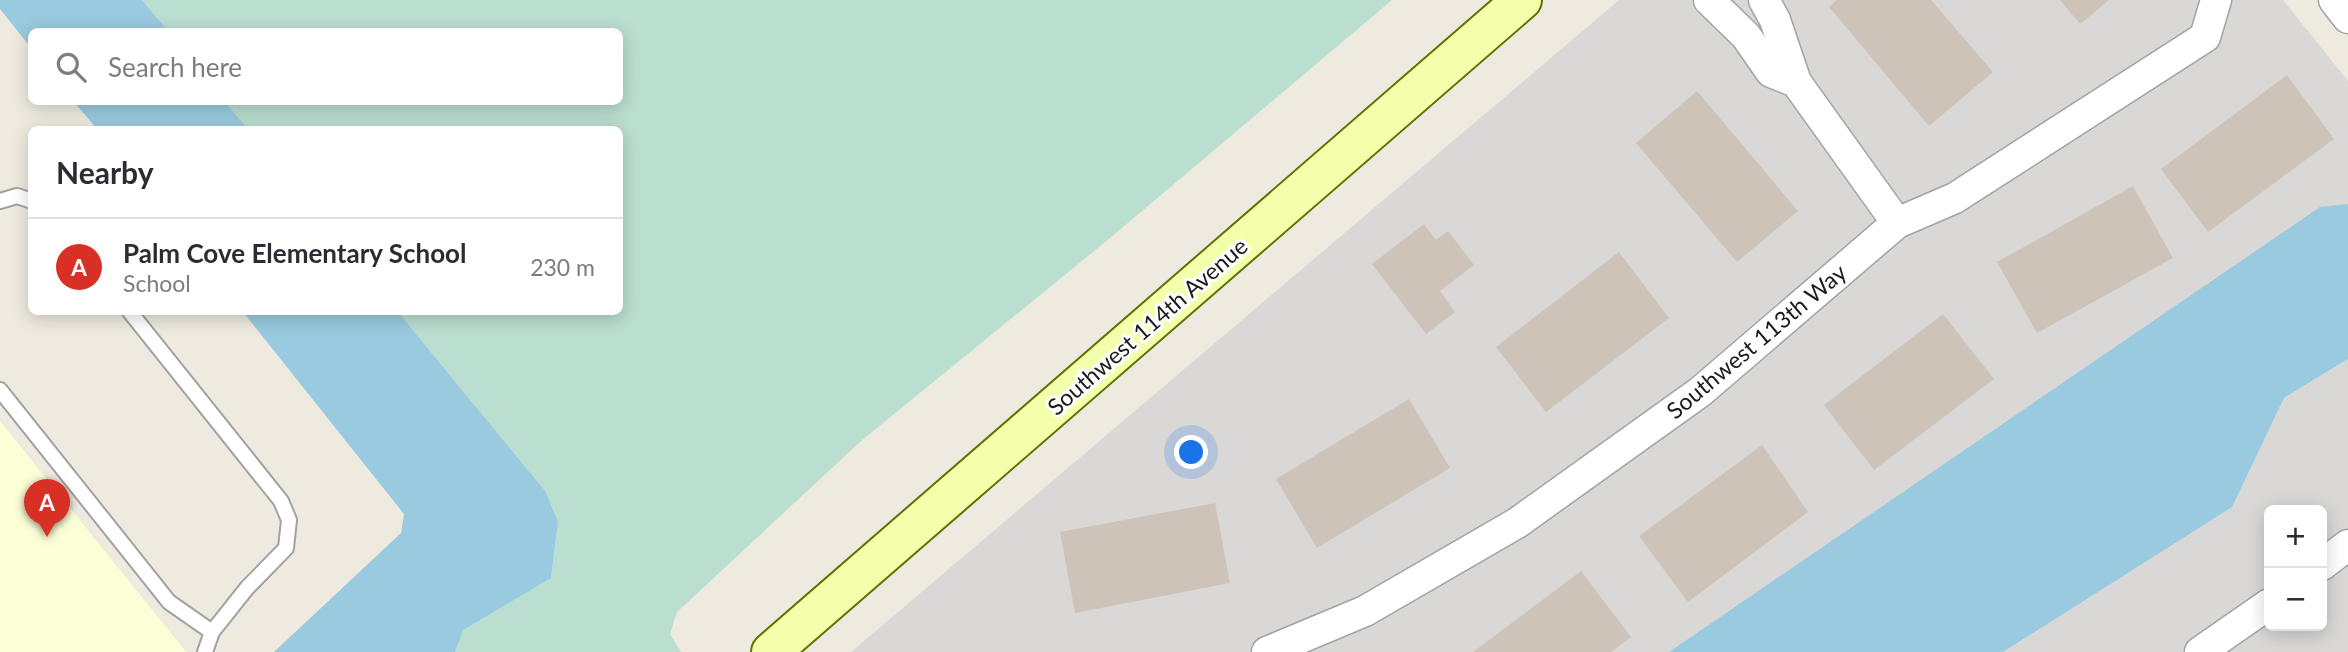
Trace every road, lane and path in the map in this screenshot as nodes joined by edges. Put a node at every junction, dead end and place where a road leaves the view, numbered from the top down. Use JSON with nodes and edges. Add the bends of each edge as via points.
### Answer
{"nodes":[{"id":1,"x":1522,"y":0,"type":"edge"},
{"id":2,"x":1709,"y":0,"type":"edge"},
{"id":3,"x":1764,"y":0,"type":"edge"},
{"id":4,"x":2217,"y":0,"type":"edge"},
{"id":5,"x":2334,"y":0,"type":"edge"},
{"id":6,"x":2348,"y":18,"type":"edge"},
{"id":7,"x":1796,"y":82,"type":"junction"},
{"id":8,"x":28,"y":200,"type":"edge"},
{"id":9,"x":0,"y":201,"type":"edge"},
{"id":10,"x":1897,"y":223,"type":"junction"},
{"id":11,"x":132,"y":315,"type":"edge"},
{"id":12,"x":0,"y":390,"type":"edge"},
{"id":13,"x":2348,"y":545,"type":"edge"},
{"id":14,"x":2327,"y":561,"type":"edge"},
{"id":15,"x":2264,"y":607,"type":"edge"},
{"id":16,"x":212,"y":632,"type":"junction"},
{"id":17,"x":205,"y":652,"type":"edge"},
{"id":18,"x":772,"y":652,"type":"edge"},
{"id":19,"x":1267,"y":652,"type":"edge"},
{"id":20,"x":2200,"y":652,"type":"edge"}],
"edges":[{"from":1,"to":18,"type":"street","name":"Southwest 114th Avenue"},
{"from":2,"to":7,"type":"street","via":[[1745,36],[1770,72]]},
{"from":3,"to":7,"type":"street"},
{"from":4,"to":10,"type":"street","name":"Southwest 113th Way","via":[[2205,37],[1955,198]]},
{"from":5,"to":6,"type":"street"},
{"from":7,"to":10,"type":"street"},
{"from":8,"to":9,"type":"lane","via":[[17,196]]},
{"from":10,"to":19,"type":"street","name":"Southwest 113th Way","via":[[1700,392],[1517,523],[1365,611]]},
{"from":11,"to":16,"type":"lane","via":[[281,501],[289,520],[286,548]]},
{"from":12,"to":16,"type":"lane","via":[[169,602]]},
{"from":13,"to":14,"type":"street"},
{"from":15,"to":20,"type":"street"},
{"from":16,"to":17,"type":"lane"}]}
